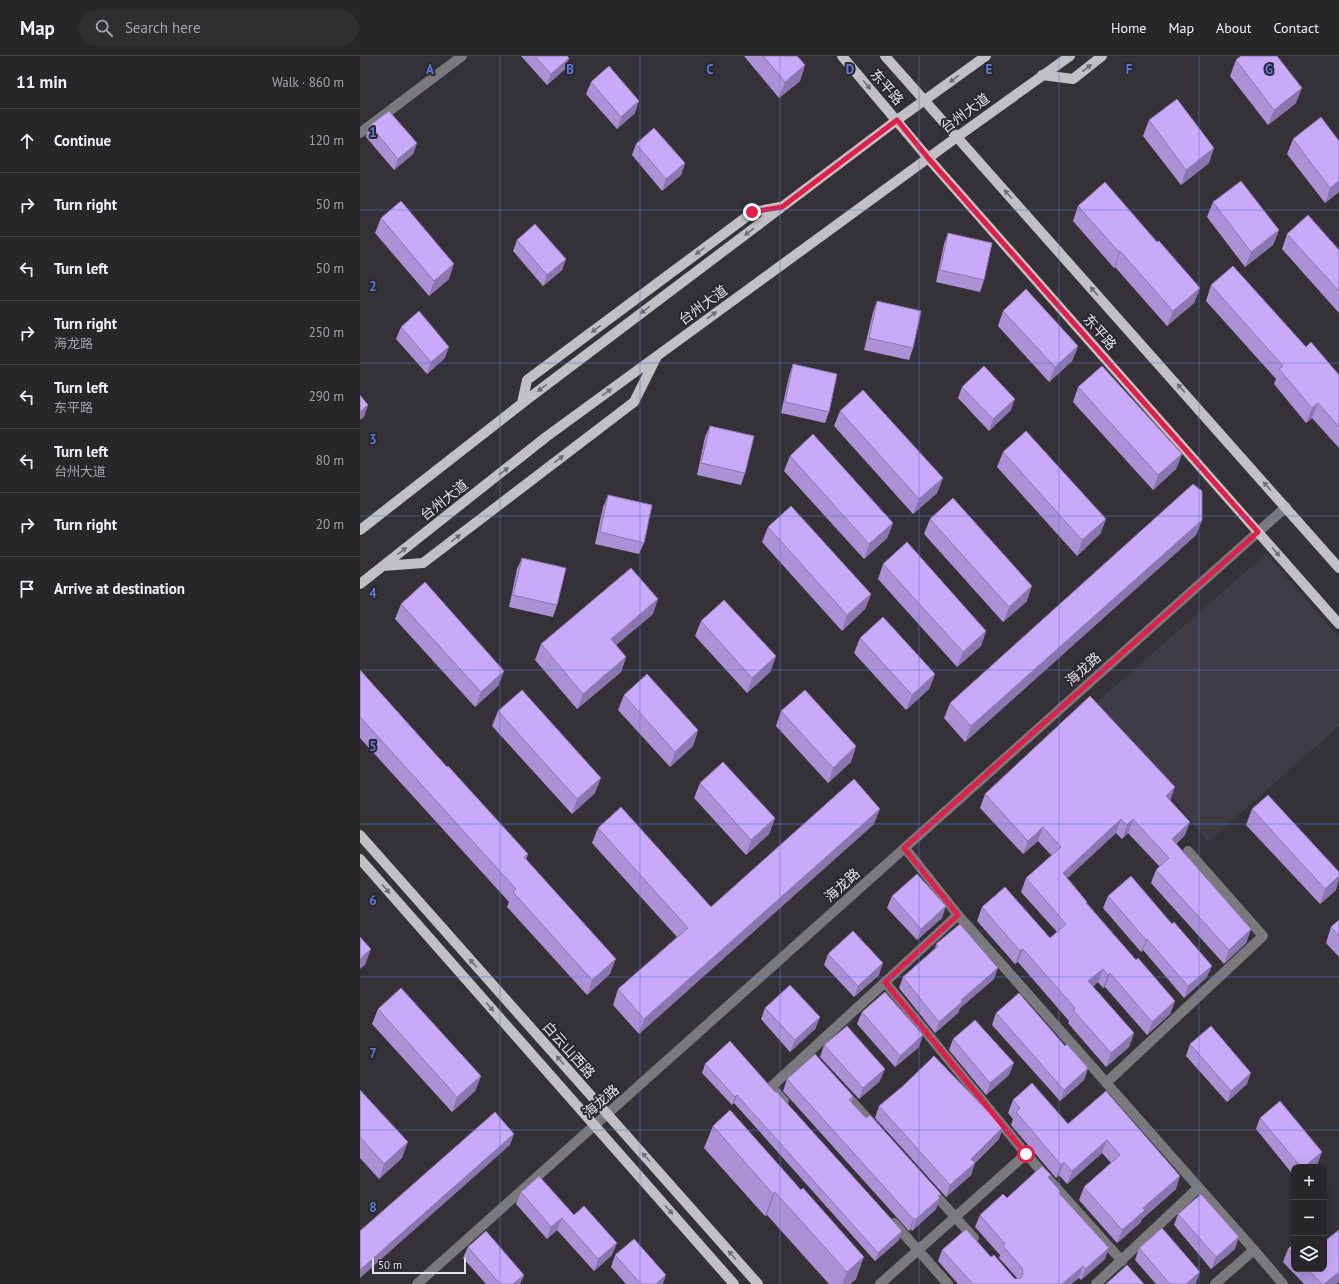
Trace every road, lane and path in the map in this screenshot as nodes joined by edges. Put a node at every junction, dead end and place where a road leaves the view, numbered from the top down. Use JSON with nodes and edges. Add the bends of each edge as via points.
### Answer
{"nodes":[{"id":1,"x":462,"y":56,"type":"edge"},
{"id":2,"x":842,"y":56,"type":"edge"},
{"id":3,"x":885,"y":56,"type":"edge"},
{"id":4,"x":986,"y":56,"type":"edge"},
{"id":5,"x":1070,"y":56,"type":"edge"},
{"id":6,"x":1102,"y":56,"type":"edge"},
{"id":7,"x":1042,"y":75,"type":"junction"},
{"id":8,"x":925,"y":100,"type":"junction"},
{"id":9,"x":897,"y":120,"type":"junction"},
{"id":10,"x":360,"y":133,"type":"edge"},
{"id":11,"x":957,"y":136,"type":"junction"},
{"id":12,"x":928,"y":158,"type":"junction"},
{"id":13,"x":782,"y":207,"type":"junction"},
{"id":14,"x":657,"y":356,"type":"junction"},
{"id":15,"x":522,"y":403,"type":"junction"},
{"id":16,"x":1286,"y":507,"type":"junction"},
{"id":17,"x":360,"y":530,"type":"edge"},
{"id":18,"x":1258,"y":532,"type":"junction"},
{"id":19,"x":383,"y":566,"type":"junction"},
{"id":20,"x":1339,"y":568,"type":"edge"},
{"id":21,"x":360,"y":584,"type":"edge"},
{"id":22,"x":1339,"y":624,"type":"edge"},
{"id":23,"x":360,"y":835,"type":"edge"},
{"id":24,"x":904,"y":848,"type":"junction"},
{"id":25,"x":1188,"y":851,"type":"dead end"},
{"id":26,"x":360,"y":859,"type":"edge"},
{"id":27,"x":958,"y":915,"type":"junction"},
{"id":28,"x":885,"y":982,"type":"junction"},
{"id":29,"x":835,"y":1082,"type":"edge"},
{"id":30,"x":1106,"y":1083,"type":"junction"},
{"id":31,"x":792,"y":1110,"type":"edge"},
{"id":32,"x":607,"y":1114,"type":"junction"},
{"id":33,"x":594,"y":1125,"type":"junction"},
{"id":34,"x":882,"y":1135,"type":"edge"},
{"id":35,"x":1026,"y":1154,"type":"junction"},
{"id":36,"x":924,"y":1182,"type":"edge"},
{"id":37,"x":1198,"y":1188,"type":"junction"},
{"id":38,"x":887,"y":1215,"type":"edge"},
{"id":39,"x":956,"y":1217,"type":"junction"},
{"id":40,"x":980,"y":1245,"type":"edge"},
{"id":41,"x":919,"y":1250,"type":"junction"},
{"id":42,"x":1254,"y":1250,"type":"junction"},
{"id":43,"x":1122,"y":1261,"type":"junction"},
{"id":44,"x":416,"y":1284,"type":"edge"},
{"id":45,"x":734,"y":1284,"type":"edge"},
{"id":46,"x":758,"y":1284,"type":"edge"},
{"id":47,"x":880,"y":1284,"type":"edge"},
{"id":48,"x":948,"y":1284,"type":"edge"},
{"id":49,"x":1096,"y":1284,"type":"edge"},
{"id":50,"x":1216,"y":1284,"type":"edge"},
{"id":51,"x":1283,"y":1284,"type":"edge"}],
"edges":[{"from":1,"to":10,"type":"street"},
{"from":2,"to":9,"type":"main road","name":"东平路","one_way":true},
{"from":3,"to":8,"type":"main road","name":"东平路"},
{"from":4,"to":8,"type":"main road","name":"台州大道","one_way":true},
{"from":5,"to":7,"type":"main road","name":"台州大道"},
{"from":7,"to":6,"type":"main road","one_way":true,"via":[[1073,79]]},
{"from":7,"to":11,"type":"main road","name":"台州大道"},
{"from":8,"to":9,"type":"main road","name":"台州大道"},
{"from":8,"to":11,"type":"main road","name":"东平路"},
{"from":9,"to":12,"type":"main road","name":"东平路"},
{"from":9,"to":13,"type":"main road","name":"台州大道"},
{"from":11,"to":12,"type":"main road","name":"台州大道"},
{"from":16,"to":11,"type":"main road","name":"东平路","one_way":true},
{"from":14,"to":12,"type":"main road","name":"台州大道","one_way":true},
{"from":12,"to":18,"type":"main road","name":"东平路"},
{"from":13,"to":15,"type":"main road","name":"台州大道","one_way":true},
{"from":13,"to":15,"type":"main road","one_way":true,"via":[[752,212],[527,380]]},
{"from":19,"to":14,"type":"main road","name":"台州大道","one_way":true,"via":[[546,437]]},
{"from":19,"to":14,"type":"main road","one_way":true,"via":[[423,563],[634,402]]},
{"from":15,"to":17,"type":"main road","name":"台州大道"},
{"from":16,"to":18,"type":"street","name":"海龙路"},
{"from":16,"to":20,"type":"main road","name":"东平路"},
{"from":18,"to":22,"type":"main road","name":"东平路","one_way":true},
{"from":18,"to":24,"type":"street","name":"海龙路"},
{"from":19,"to":21,"type":"main road","name":"台州大道"},
{"from":32,"to":23,"type":"main road","name":"白云山西路","one_way":true},
{"from":24,"to":27,"type":"street"},
{"from":24,"to":32,"type":"street","name":"海龙路"},
{"from":25,"to":30,"type":"street","via":[[1263,936]]},
{"from":26,"to":33,"type":"main road","one_way":true},
{"from":27,"to":28,"type":"street"},
{"from":27,"to":30,"type":"street"},
{"from":28,"to":31,"type":"street","via":[[811,1056],[771,1087]]},
{"from":28,"to":35,"type":"street"},
{"from":29,"to":34,"type":"street"},
{"from":30,"to":37,"type":"street"},
{"from":32,"to":33,"type":"street","name":"海龙路"},
{"from":46,"to":32,"type":"main road","name":"白云山西路","one_way":true},
{"from":33,"to":44,"type":"street","name":"海龙路"},
{"from":33,"to":45,"type":"main road","one_way":true},
{"from":35,"to":39,"type":"street"},
{"from":35,"to":43,"type":"street"},
{"from":36,"to":39,"type":"street"},
{"from":37,"to":42,"type":"street"},
{"from":37,"to":43,"type":"street"},
{"from":38,"to":41,"type":"street"},
{"from":39,"to":40,"type":"street"},
{"from":39,"to":41,"type":"street"},
{"from":41,"to":47,"type":"street"},
{"from":41,"to":48,"type":"street"},
{"from":42,"to":50,"type":"street"},
{"from":42,"to":51,"type":"street"},
{"from":43,"to":49,"type":"street"}]}
